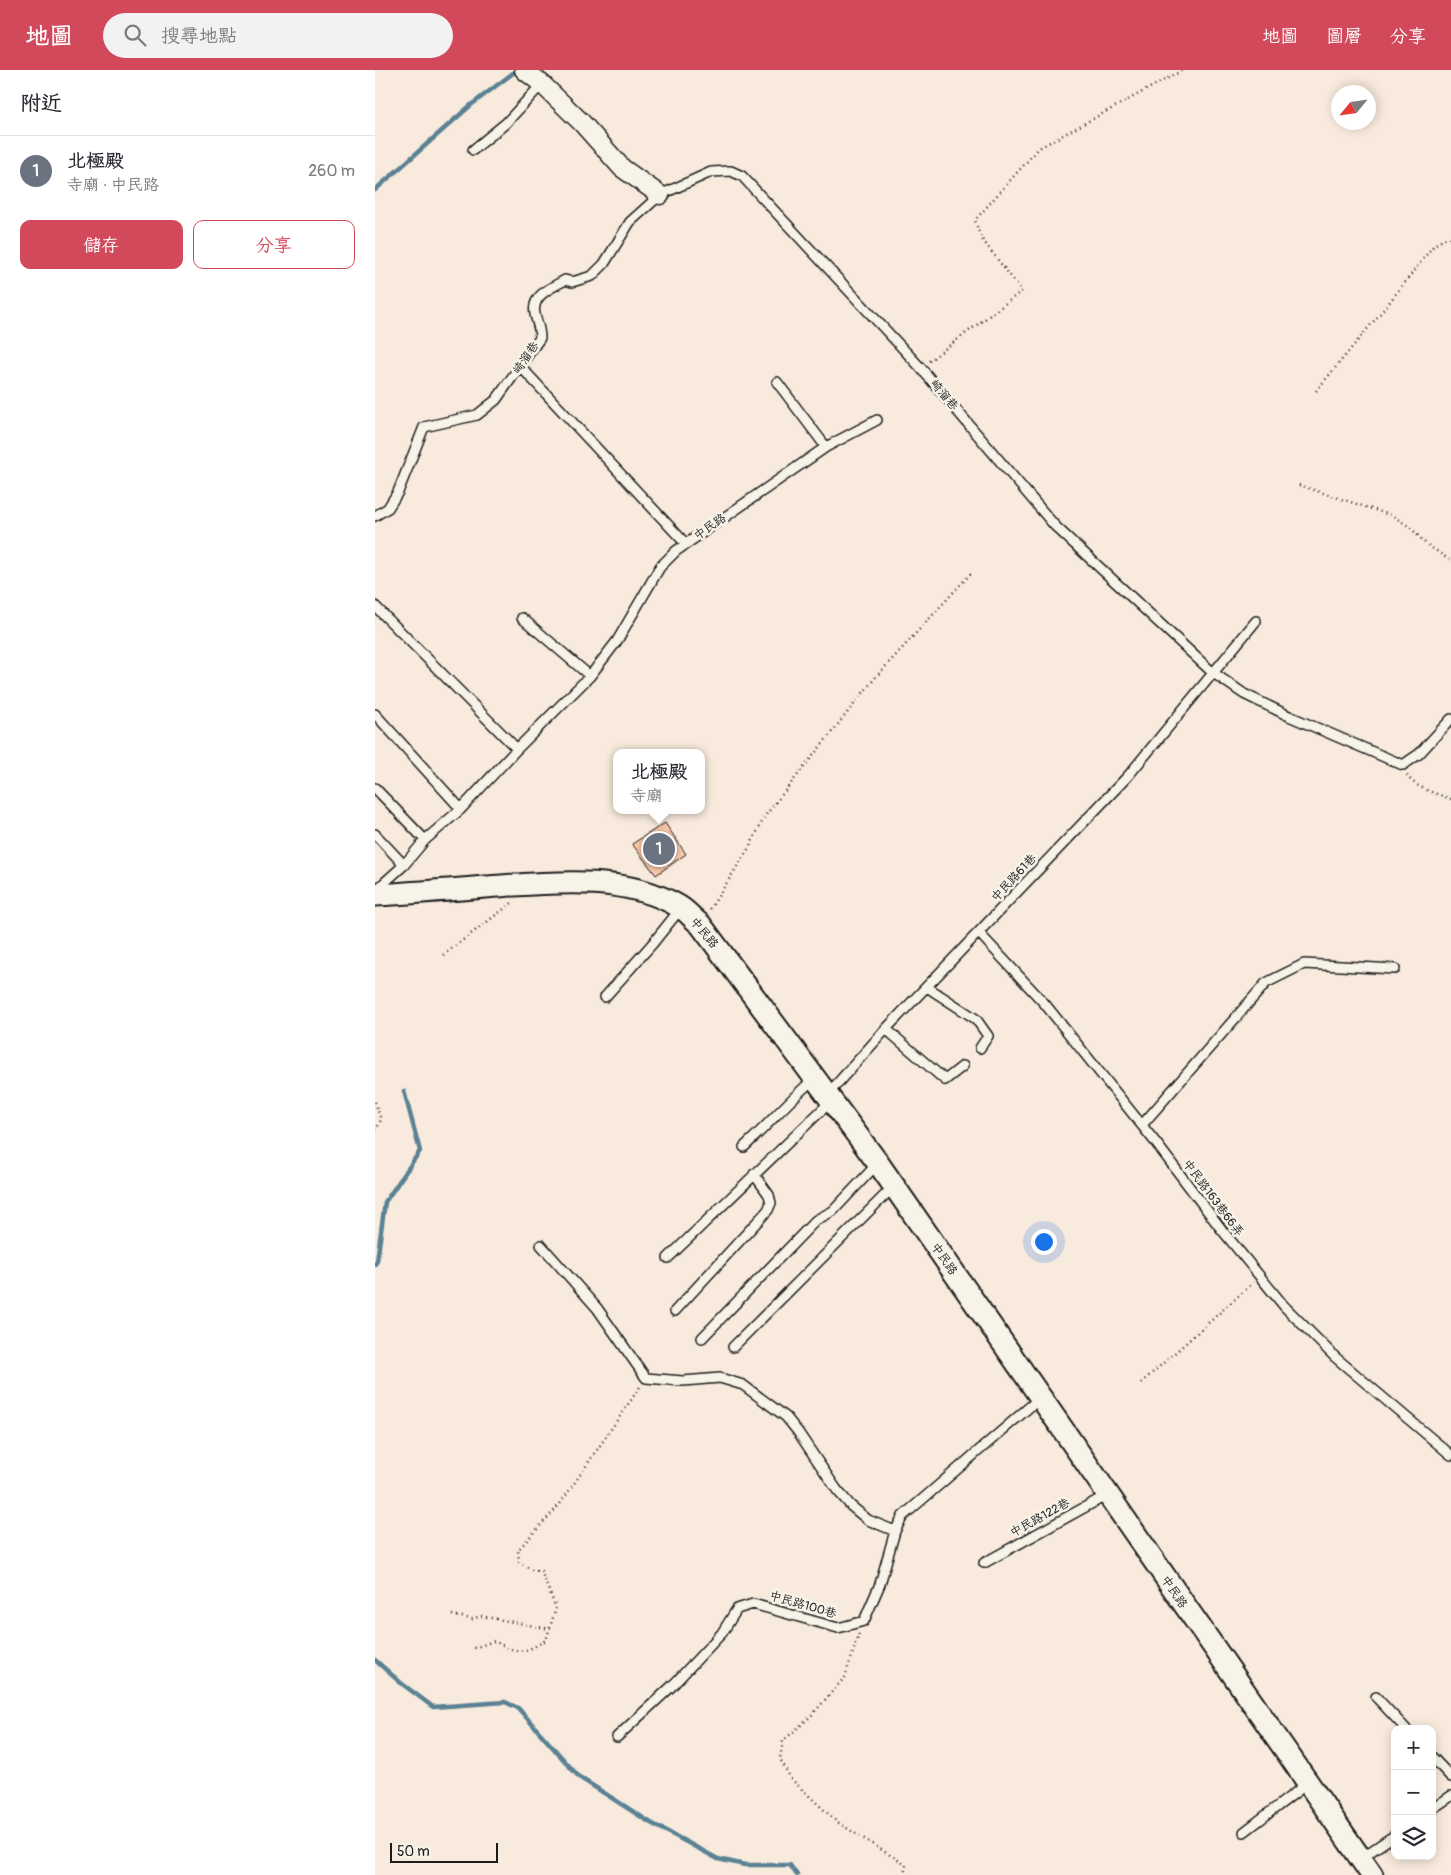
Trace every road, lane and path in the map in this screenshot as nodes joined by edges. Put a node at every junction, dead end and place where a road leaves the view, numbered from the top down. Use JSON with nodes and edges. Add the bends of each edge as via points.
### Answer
{"nodes":[{"id":1,"x":1183,"y":70,"type":"edge"},
{"id":2,"x":531,"y":76,"type":"edge"},
{"id":3,"x":473,"y":150,"type":"dead end"},
{"id":4,"x":660,"y":195,"type":"junction"},
{"id":5,"x":1451,"y":238,"type":"edge"},
{"id":6,"x":521,"y":367,"type":"junction"},
{"id":7,"x":920,"y":368,"type":"junction"},
{"id":8,"x":777,"y":382,"type":"dead end"},
{"id":9,"x":1316,"y":391,"type":"dead end"},
{"id":10,"x":877,"y":420,"type":"dead end"},
{"id":11,"x":826,"y":447,"type":"junction"},
{"id":12,"x":1299,"y":485,"type":"dead end"},
{"id":13,"x":375,"y":516,"type":"edge"},
{"id":14,"x":686,"y":544,"type":"junction"},
{"id":15,"x":1451,"y":561,"type":"edge"},
{"id":16,"x":972,"y":572,"type":"dead end"},
{"id":17,"x":375,"y":606,"type":"edge"},
{"id":18,"x":522,"y":618,"type":"dead end"},
{"id":19,"x":1255,"y":621,"type":"dead end"},
{"id":20,"x":1212,"y":672,"type":"junction"},
{"id":21,"x":590,"y":676,"type":"junction"},
{"id":22,"x":375,"y":714,"type":"edge"},
{"id":23,"x":1451,"y":718,"type":"edge"},
{"id":24,"x":517,"y":749,"type":"junction"},
{"id":25,"x":1403,"y":765,"type":"junction"},
{"id":26,"x":375,"y":788,"type":"edge"},
{"id":27,"x":1451,"y":799,"type":"edge"},
{"id":28,"x":461,"y":809,"type":"junction"},
{"id":29,"x":375,"y":834,"type":"edge"},
{"id":30,"x":425,"y":840,"type":"junction"},
{"id":31,"x":404,"y":865,"type":"junction"},
{"id":32,"x":375,"y":891,"type":"edge"},
{"id":33,"x":375,"y":895,"type":"edge"},
{"id":34,"x":515,"y":901,"type":"dead end"},
{"id":35,"x":681,"y":907,"type":"junction"},
{"id":36,"x":700,"y":924,"type":"junction"},
{"id":37,"x":979,"y":933,"type":"junction"},
{"id":38,"x":443,"y":955,"type":"dead end"},
{"id":39,"x":1395,"y":969,"type":"dead end"},
{"id":40,"x":927,"y":987,"type":"junction"},
{"id":41,"x":605,"y":997,"type":"dead end"},
{"id":42,"x":886,"y":1029,"type":"junction"},
{"id":43,"x":980,"y":1048,"type":"dead end"},
{"id":44,"x":963,"y":1066,"type":"dead end"},
{"id":45,"x":821,"y":1087,"type":"junction"},
{"id":46,"x":375,"y":1102,"type":"edge"},
{"id":47,"x":1142,"y":1125,"type":"junction"},
{"id":48,"x":375,"y":1132,"type":"edge"},
{"id":49,"x":744,"y":1147,"type":"dead end"},
{"id":50,"x":878,"y":1163,"type":"junction"},
{"id":51,"x":754,"y":1174,"type":"junction"},
{"id":52,"x":894,"y":1186,"type":"junction"},
{"id":53,"x":541,"y":1245,"type":"dead end"},
{"id":54,"x":668,"y":1258,"type":"dead end"},
{"id":55,"x":1259,"y":1277,"type":"junction"},
{"id":56,"x":675,"y":1312,"type":"dead end"},
{"id":57,"x":702,"y":1338,"type":"dead end"},
{"id":58,"x":733,"y":1347,"type":"dead end"},
{"id":59,"x":646,"y":1378,"type":"junction"},
{"id":60,"x":1141,"y":1383,"type":"dead end"},
{"id":61,"x":1041,"y":1397,"type":"junction"},
{"id":62,"x":1451,"y":1455,"type":"edge"},
{"id":63,"x":1108,"y":1494,"type":"junction"},
{"id":64,"x":895,"y":1531,"type":"junction"},
{"id":65,"x":983,"y":1563,"type":"dead end"},
{"id":66,"x":453,"y":1614,"type":"dead end"},
{"id":67,"x":864,"y":1621,"type":"junction"},
{"id":68,"x":550,"y":1629,"type":"junction"},
{"id":69,"x":474,"y":1648,"type":"dead end"},
{"id":70,"x":1376,"y":1697,"type":"dead end"},
{"id":71,"x":1402,"y":1725,"type":"edge"},
{"id":72,"x":617,"y":1737,"type":"dead end"},
{"id":73,"x":1436,"y":1761,"type":"edge"},
{"id":74,"x":1451,"y":1777,"type":"edge"},
{"id":75,"x":1308,"y":1783,"type":"junction"},
{"id":76,"x":1451,"y":1796,"type":"edge"},
{"id":77,"x":1436,"y":1806,"type":"edge"},
{"id":78,"x":1243,"y":1832,"type":"dead end"},
{"id":79,"x":1391,"y":1840,"type":"edge"},
{"id":80,"x":1368,"y":1870,"type":"edge"},
{"id":81,"x":904,"y":1875,"type":"edge"}],
"edges":[{"from":1,"to":7,"type":"path","via":[[1039,148],[975,220],[981,238],[1022,291]]},
{"from":2,"to":3,"type":"lane","via":[[506,123]]},
{"from":2,"to":4,"type":"street","via":[[582,124],[622,168]]},
{"from":4,"to":6,"type":"lane","name":"崎溜巷","via":[[629,222],[604,264],[592,276],[572,282],[565,280],[539,296],[535,313],[540,338]]},
{"from":4,"to":7,"type":"lane","name":"崎溜巷","via":[[711,172],[731,171],[742,176]]},
{"from":5,"to":9,"type":"path","via":[[1434,245]]},
{"from":6,"to":13,"type":"lane","name":"崎溜巷","via":[[496,400],[477,415],[424,427],[398,492],[388,508]]},
{"from":6,"to":14,"type":"lane"},
{"from":7,"to":20,"type":"lane","name":"崎溜巷","via":[[1055,526]]},
{"from":8,"to":11,"type":"lane"},
{"from":10,"to":11,"type":"lane","name":"中民路"},
{"from":11,"to":14,"type":"lane","name":"中民路"},
{"from":12,"to":15,"type":"path","via":[[1393,516]]},
{"from":14,"to":21,"type":"lane","name":"中民路","via":[[660,567],[617,641]]},
{"from":16,"to":36,"type":"path","via":[[875,678],[765,816],[749,848]]},
{"from":17,"to":24,"type":"lane"},
{"from":18,"to":21,"type":"lane"},
{"from":19,"to":20,"type":"lane","name":"中民路61巷"},
{"from":20,"to":25,"type":"lane","via":[[1271,707]]},
{"from":20,"to":37,"type":"lane","name":"中民路61巷","via":[[1127,776]]},
{"from":21,"to":24,"type":"lane","name":"中民路"},
{"from":22,"to":28,"type":"lane"},
{"from":23,"to":25,"type":"lane","via":[[1419,754]]},
{"from":24,"to":28,"type":"lane","name":"中民路"},
{"from":25,"to":27,"type":"path","via":[[1410,781]]},
{"from":26,"to":30,"type":"lane"},
{"from":28,"to":30,"type":"lane","name":"中民路"},
{"from":29,"to":31,"type":"lane"},
{"from":30,"to":31,"type":"lane","name":"中民路"},
{"from":31,"to":32,"type":"lane","name":"中民路"},
{"from":33,"to":35,"type":"street","name":"中民路","via":[[539,883],[583,883],[651,894]]},
{"from":34,"to":38,"type":"path"},
{"from":35,"to":36,"type":"street","name":"中民路"},
{"from":35,"to":41,"type":"lane"},
{"from":36,"to":45,"type":"street","name":"中民路"},
{"from":37,"to":40,"type":"lane","name":"中民路61巷"},
{"from":37,"to":47,"type":"lane","name":"中民路163巷66弄","via":[[1045,1004]]},
{"from":39,"to":47,"type":"lane","via":[[1304,964],[1266,983]]},
{"from":40,"to":42,"type":"lane","name":"中民路61巷"},
{"from":40,"to":43,"type":"lane","via":[[976,1019],[988,1036]]},
{"from":42,"to":44,"type":"lane","via":[[945,1080]]},
{"from":42,"to":45,"type":"lane","name":"中民路61巷"},
{"from":45,"to":49,"type":"lane","via":[[792,1097]]},
{"from":45,"to":50,"type":"street","name":"中民路"},
{"from":45,"to":51,"type":"lane","via":[[827,1105]]},
{"from":46,"to":48,"type":"path","via":[[381,1120]]},
{"from":47,"to":55,"type":"lane","name":"中民路163巷66弄"},
{"from":50,"to":52,"type":"street","name":"中民路"},
{"from":50,"to":57,"type":"lane","via":[[833,1211],[816,1220]]},
{"from":51,"to":54,"type":"lane"},
{"from":51,"to":56,"type":"lane","via":[[769,1196],[769,1210]]},
{"from":52,"to":58,"type":"lane"},
{"from":52,"to":61,"type":"street","name":"中民路"},
{"from":53,"to":59,"type":"lane","via":[[597,1308]]},
{"from":55,"to":60,"type":"path"},
{"from":55,"to":62,"type":"lane","name":"中民路163巷66弄","via":[[1283,1306],[1335,1357]]},
{"from":59,"to":64,"type":"lane","via":[[683,1381],[720,1378],[743,1384],[786,1417],[851,1506],[869,1520]]},
{"from":59,"to":68,"type":"path","via":[[560,1504],[518,1550],[519,1562],[541,1571],[556,1608]]},
{"from":61,"to":63,"type":"street","name":"中民路"},
{"from":61,"to":64,"type":"lane","via":[[903,1516]]},
{"from":63,"to":65,"type":"lane","name":"中民路122巷"},
{"from":63,"to":75,"type":"street","name":"中民路"},
{"from":64,"to":67,"type":"lane","via":[[880,1584]]},
{"from":66,"to":68,"type":"path"},
{"from":67,"to":72,"type":"lane","name":"中民路100巷","via":[[839,1628],[753,1604],[737,1609],[722,1633]]},
{"from":67,"to":81,"type":"path","via":[[845,1677],[811,1716],[783,1741],[780,1759],[791,1779],[837,1822],[907,1865]]},
{"from":68,"to":69,"type":"path","via":[[546,1640],[527,1651],[513,1650],[495,1641]]},
{"from":70,"to":71,"type":"lane"},
{"from":73,"to":74,"type":"lane"},
{"from":75,"to":78,"type":"lane"},
{"from":75,"to":80,"type":"street","name":"中民路"},
{"from":76,"to":77,"type":"lane"},
{"from":79,"to":80,"type":"lane"}]}
